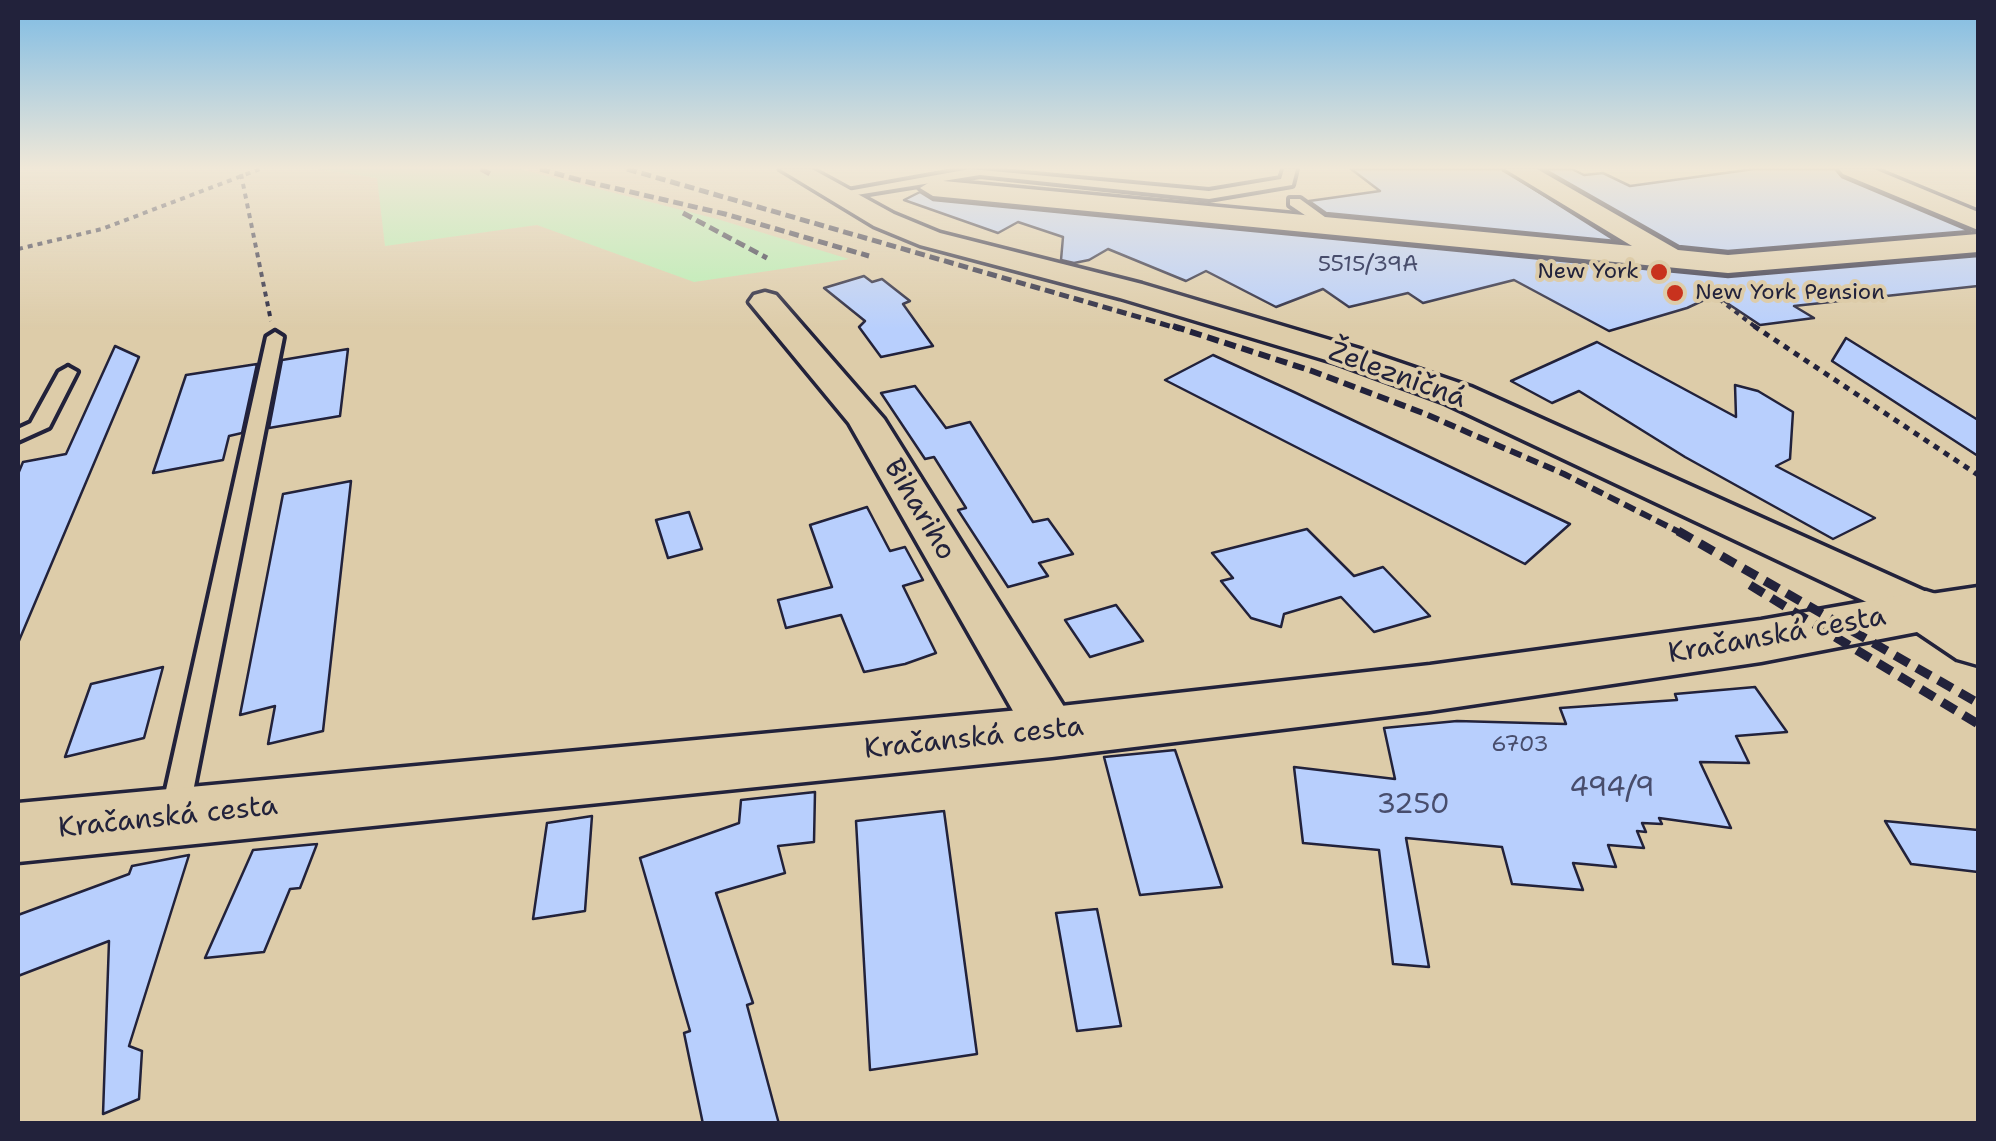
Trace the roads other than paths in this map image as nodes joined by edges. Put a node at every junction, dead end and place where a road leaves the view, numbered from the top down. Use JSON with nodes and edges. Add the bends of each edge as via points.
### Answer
{"nodes":[{"id":1,"x":889,"y":222,"type":"edge"},
{"id":2,"x":1290,"y":222,"type":"edge"},
{"id":3,"x":1324,"y":222,"type":"edge"},
{"id":4,"x":1611,"y":222,"type":"edge"},
{"id":5,"x":1329,"y":226,"type":"junction"},
{"id":6,"x":1978,"y":243,"type":"edge"},
{"id":7,"x":1674,"y":258,"type":"junction"},
{"id":8,"x":765,"y":302,"type":"dead end"},
{"id":9,"x":275,"y":337,"type":"road end"},
{"id":10,"x":68,"y":372,"type":"dead end"},
{"id":11,"x":18,"y":435,"type":"edge"},
{"id":12,"x":1952,"y":607,"type":"edge"},
{"id":13,"x":1978,"y":644,"type":"edge"},
{"id":14,"x":1052,"y":732,"type":"junction"},
{"id":15,"x":174,"y":817,"type":"junction"},
{"id":16,"x":18,"y":833,"type":"edge"}],
"edges":[{"from":1,"to":12,"type":"street","name":"Železničná","via":[[1348,356],[1458,396]]},
{"from":2,"to":5,"type":"street"},
{"from":3,"to":5,"type":"lane"},
{"from":4,"to":7,"type":"street"},
{"from":5,"to":7,"type":"street"},
{"from":6,"to":7,"type":"street","via":[[1760,264]]},
{"from":8,"to":14,"type":"street","name":"Bihariho","via":[[864,419]]},
{"from":9,"to":15,"type":"lane"},
{"from":10,"to":11,"type":"lane","via":[[39,428]]},
{"from":12,"to":13,"type":"street","name":"Železničná"},
{"from":12,"to":14,"type":"street","name":"Kračanská cesta","via":[[1430,688]]},
{"from":14,"to":15,"type":"street","name":"Kračanská cesta"},
{"from":15,"to":16,"type":"street","name":"Kračanská cesta"}]}
